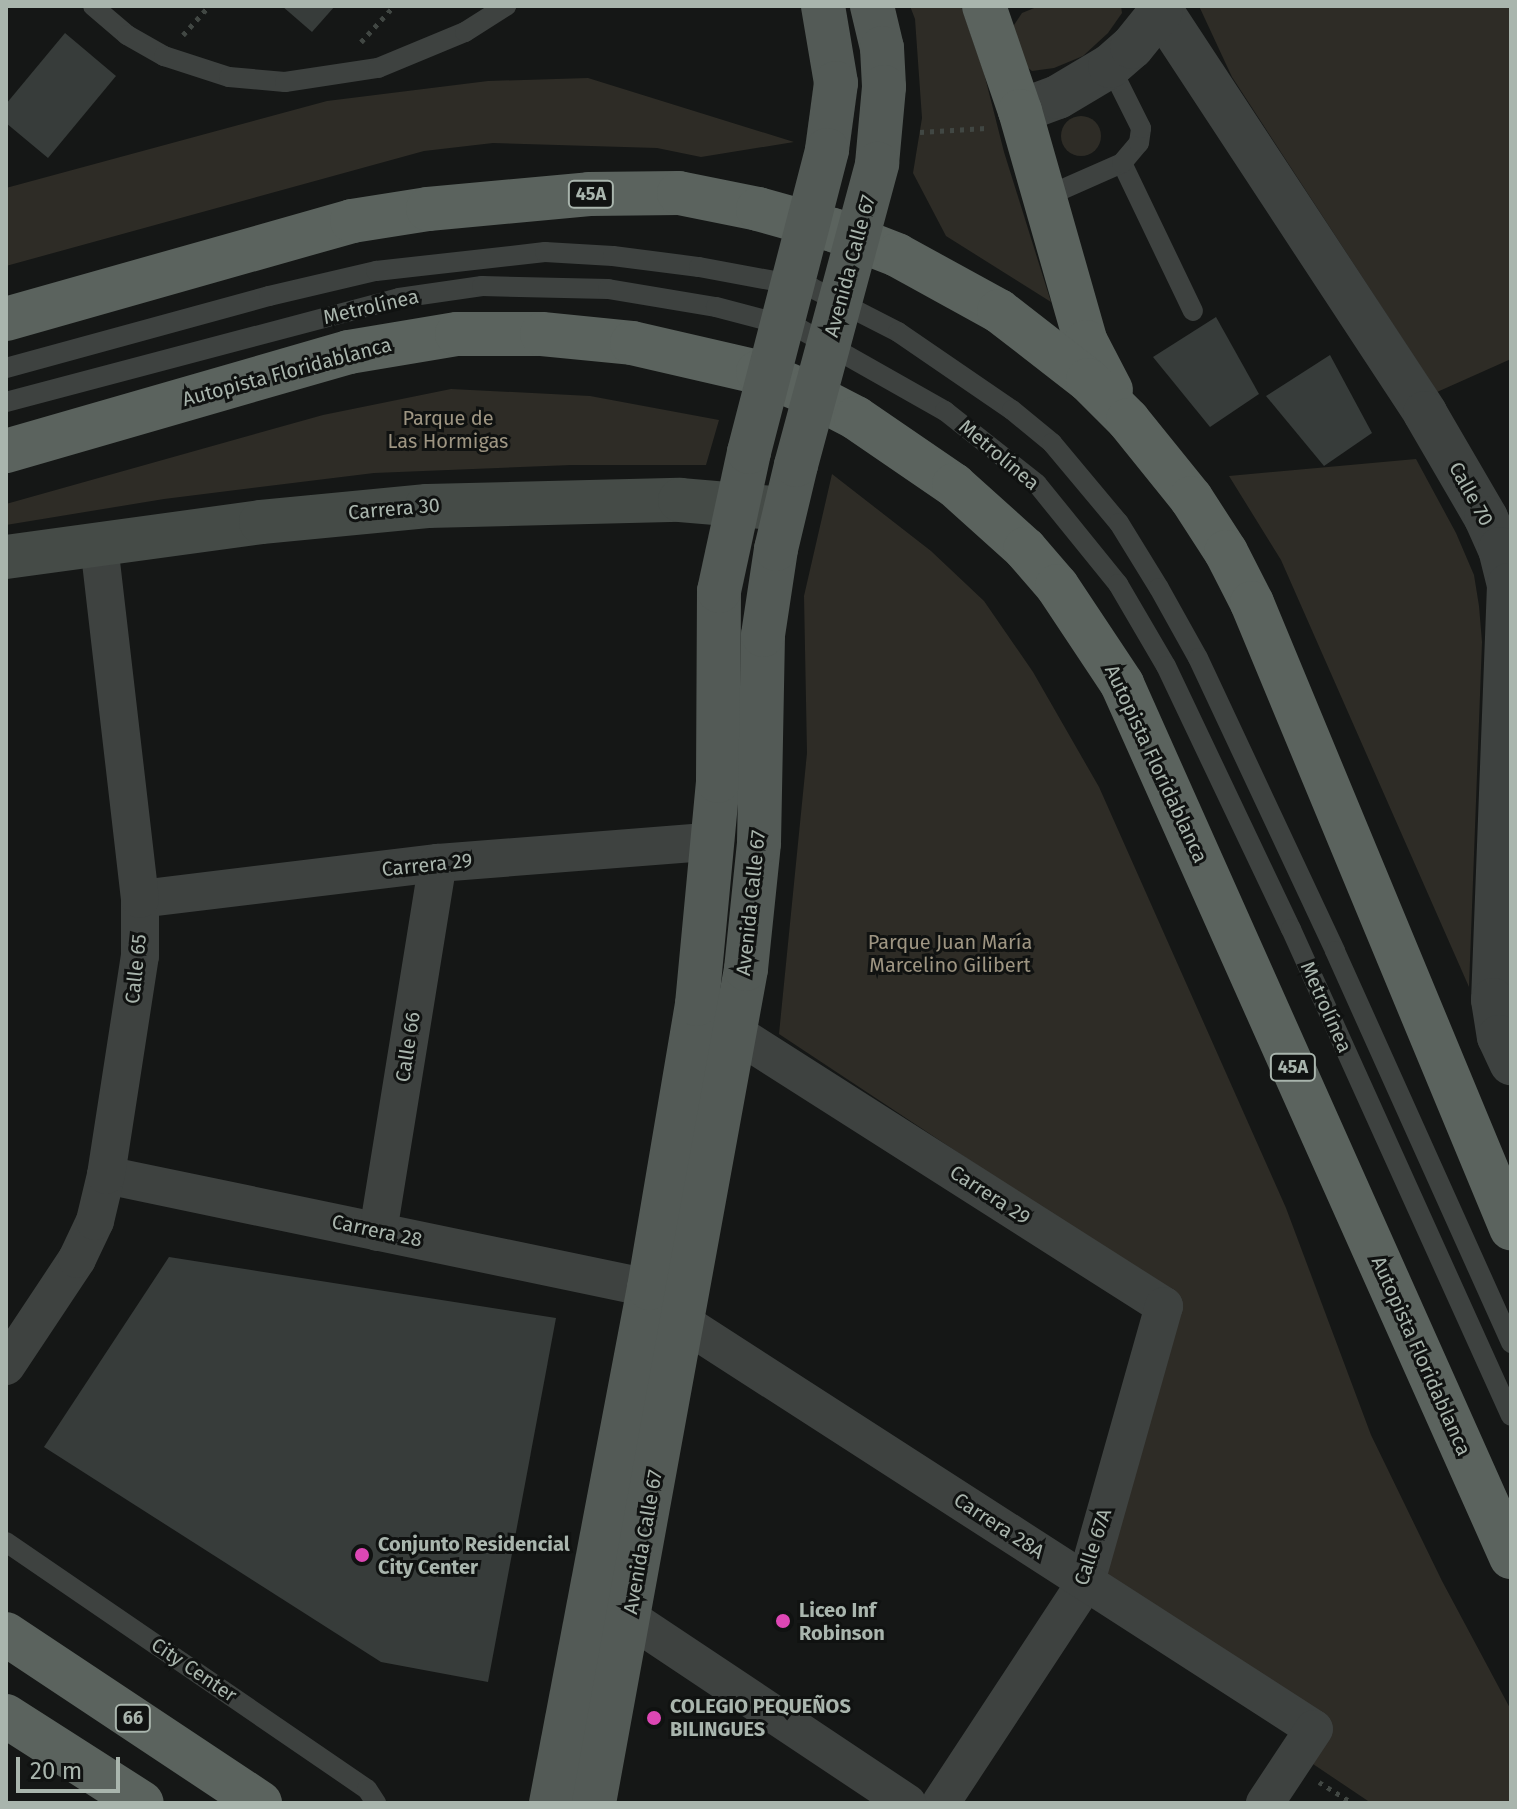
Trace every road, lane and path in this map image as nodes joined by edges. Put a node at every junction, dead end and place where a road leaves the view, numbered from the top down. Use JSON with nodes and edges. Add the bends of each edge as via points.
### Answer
{"nodes":[{"id":1,"x":93,"y":6,"type":"edge"},
{"id":2,"x":506,"y":6,"type":"edge"},
{"id":3,"x":823,"y":6,"type":"edge"},
{"id":4,"x":872,"y":6,"type":"edge"},
{"id":5,"x":984,"y":6,"type":"edge"},
{"id":6,"x":1160,"y":8,"type":"edge"},
{"id":7,"x":1110,"y":66,"type":"junction"},
{"id":8,"x":1006,"y":120,"type":"junction"},
{"id":9,"x":892,"y":148,"type":"junction"},
{"id":10,"x":1122,"y":163,"type":"junction"},
{"id":11,"x":1045,"y":197,"type":"junction"},
{"id":12,"x":1193,"y":311,"type":"dead end"},
{"id":13,"x":6,"y":319,"type":"edge"},
{"id":14,"x":6,"y":368,"type":"edge"},
{"id":15,"x":6,"y":402,"type":"edge"},
{"id":16,"x":1128,"y":420,"type":"junction"},
{"id":17,"x":6,"y":451,"type":"edge"},
{"id":18,"x":737,"y":505,"type":"junction"},
{"id":19,"x":785,"y":509,"type":"junction"},
{"id":20,"x":99,"y":545,"type":"junction"},
{"id":21,"x":6,"y":557,"type":"edge"},
{"id":22,"x":1510,"y":585,"type":"edge"},
{"id":23,"x":1506,"y":818,"type":"edge"},
{"id":24,"x":715,"y":841,"type":"junction"},
{"id":25,"x":438,"y":863,"type":"junction"},
{"id":26,"x":140,"y":899,"type":"junction"},
{"id":27,"x":734,"y":1032,"type":"junction"},
{"id":28,"x":1509,"y":1053,"type":"edge"},
{"id":29,"x":106,"y":1175,"type":"junction"},
{"id":30,"x":1511,"y":1228,"type":"edge"},
{"id":31,"x":378,"y":1232,"type":"junction"},
{"id":32,"x":649,"y":1288,"type":"junction"},
{"id":33,"x":1164,"y":1306,"type":"joint"},
{"id":34,"x":684,"y":1323,"type":"junction"},
{"id":35,"x":1511,"y":1343,"type":"edge"},
{"id":36,"x":6,"y":1366,"type":"edge"},
{"id":37,"x":1511,"y":1416,"type":"edge"},
{"id":38,"x":6,"y":1542,"type":"edge"},
{"id":39,"x":1511,"y":1557,"type":"edge"},
{"id":40,"x":1086,"y":1582,"type":"junction"},
{"id":41,"x":590,"y":1592,"type":"junction"},
{"id":42,"x":629,"y":1618,"type":"junction"},
{"id":43,"x":6,"y":1634,"type":"edge"},
{"id":44,"x":6,"y":1716,"type":"edge"},
{"id":45,"x":142,"y":1803,"type":"edge"},
{"id":46,"x":260,"y":1803,"type":"edge"},
{"id":47,"x":376,"y":1803,"type":"edge"},
{"id":48,"x":551,"y":1803,"type":"edge"},
{"id":49,"x":594,"y":1803,"type":"edge"},
{"id":50,"x":907,"y":1803,"type":"edge"},
{"id":51,"x":941,"y":1803,"type":"edge"},
{"id":52,"x":1265,"y":1803,"type":"edge"}],
"edges":[{"from":1,"to":2,"type":"lane","via":[[127,35],[164,56],[229,77],[285,82],[378,68],[465,32]]},
{"from":3,"to":18,"type":"main road","name":"Avenida Calle 67","bridge":true,"via":[[836,83],[827,150]]},
{"from":4,"to":9,"type":"main road","name":"Avenida Calle 67","via":[[882,48]]},
{"from":5,"to":8,"type":"highway"},
{"from":6,"to":7,"type":"street","via":[[1132,47]]},
{"from":6,"to":22,"type":"street","name":"Calle 70","via":[[1425,413],[1486,518]]},
{"from":7,"to":8,"type":"street"},
{"from":7,"to":10,"type":"lane","via":[[1141,128],[1139,143]]},
{"from":8,"to":9,"type":"path"},
{"from":8,"to":11,"type":"highway"},
{"from":9,"to":19,"type":"main road","name":"Avenida Calle 67","bridge":true},
{"from":10,"to":11,"type":"lane"},
{"from":10,"to":12,"type":"lane"},
{"from":11,"to":16,"type":"highway","via":[[1086,342]]},
{"from":13,"to":16,"type":"highway","number":"45A","via":[[352,221],[589,194],[679,193],[833,230],[947,280],[1045,345]]},
{"from":14,"to":35,"type":"lane","name":"Metrolínea","via":[[376,271],[545,252],[684,265],[812,288],[898,332],[1052,443],[1119,523],[1159,588],[1198,658],[1329,937]]},
{"from":15,"to":37,"type":"lane","name":"Metrolínea","via":[[399,298],[482,286],[608,289],[716,307],[800,329],[945,411],[1037,484],[1118,584],[1166,666]]},
{"from":16,"to":30,"type":"highway","number":"45A","via":[[1191,498],[1252,603]]},
{"from":17,"to":39,"type":"highway","name":"Autopista Floridablanca","number":"45A","via":[[349,352],[457,334],[542,334],[632,343],[758,372],[856,418],[943,476],[1025,549],[1122,684]]},
{"from":18,"to":19,"type":"main road","name":"Carrera 30"},
{"from":18,"to":20,"type":"main road","name":"Carrera 30","via":[[623,499],[427,506]]},
{"from":18,"to":24,"type":"main road","name":"Avenida Calle 67","via":[[717,616]]},
{"from":19,"to":27,"type":"main road","name":"Avenida Calle 67","via":[[763,635],[759,843]]},
{"from":20,"to":21,"type":"main road","name":"Carrera 30"},
{"from":20,"to":26,"type":"street","name":"Calle 65"},
{"from":22,"to":23,"type":"street","name":"Calle 70"},
{"from":23,"to":28,"type":"street","name":"Calle 70","via":[[1493,1000],[1494,1018]]},
{"from":24,"to":25,"type":"street","name":"Carrera 29"},
{"from":24,"to":32,"type":"main road","name":"Avenida Calle 67","via":[[697,1004]]},
{"from":25,"to":26,"type":"street","name":"Carrera 29"},
{"from":25,"to":31,"type":"street","name":"Calle 66"},
{"from":26,"to":29,"type":"street","name":"Calle 65","via":[[140,956]]},
{"from":27,"to":33,"type":"street","name":"Carrera 29"},
{"from":27,"to":34,"type":"main road","name":"Avenida Calle 67"},
{"from":29,"to":31,"type":"street","name":"Carrera 28"},
{"from":29,"to":36,"type":"street","name":"Calle 65","via":[[95,1221],[77,1259]]},
{"from":31,"to":32,"type":"street","name":"Carrera 28"},
{"from":32,"to":41,"type":"main road","name":"Avenida Calle 67"},
{"from":33,"to":40,"type":"street","name":"Calle 67A"},
{"from":34,"to":40,"type":"street","name":"Carrera 28A"},
{"from":34,"to":42,"type":"main road","name":"Avenida Calle 67"},
{"from":38,"to":47,"type":"lane","name":"City Center","via":[[367,1789]]},
{"from":40,"to":51,"type":"street","name":"Calle 67A"},
{"from":40,"to":52,"type":"street","name":"Carrera 28A","via":[[1314,1729]]},
{"from":41,"to":42,"type":"street"},
{"from":41,"to":48,"type":"main road","name":"Avenida Calle 67"},
{"from":42,"to":49,"type":"main road","name":"Avenida Calle 67"},
{"from":42,"to":50,"type":"street"},
{"from":43,"to":46,"type":"highway","number":"66"},
{"from":44,"to":45,"type":"highway"}]}
